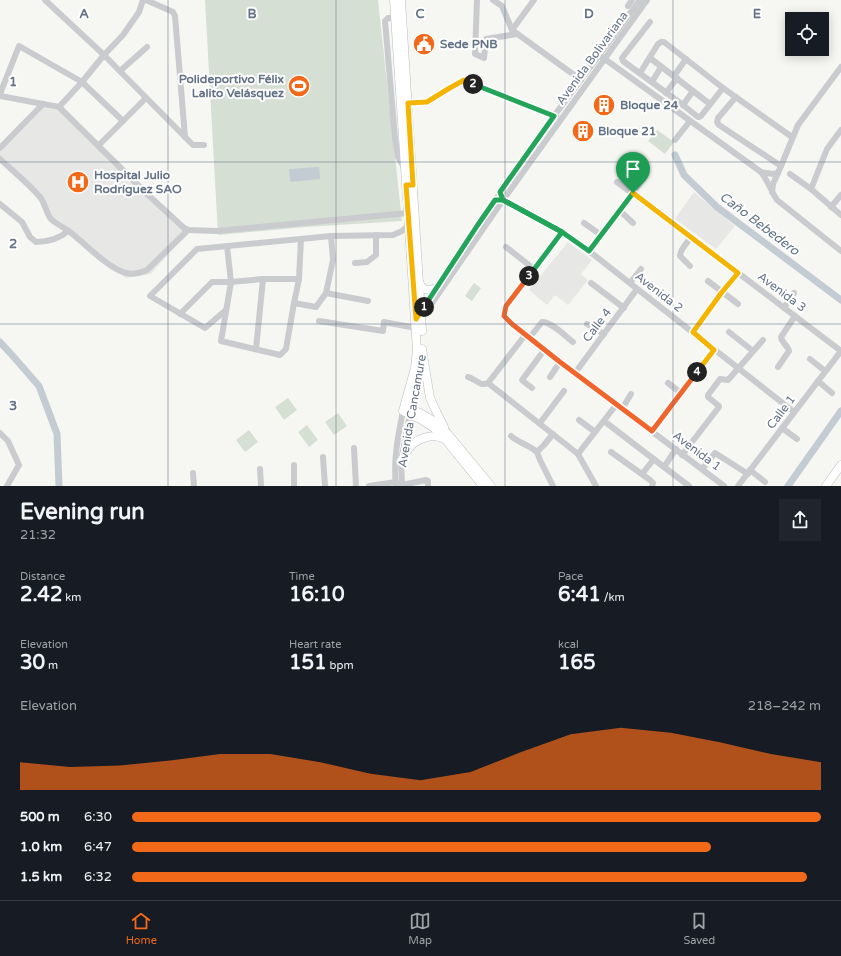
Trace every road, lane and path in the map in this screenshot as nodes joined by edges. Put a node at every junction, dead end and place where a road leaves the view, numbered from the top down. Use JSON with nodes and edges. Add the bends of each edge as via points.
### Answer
{"nodes":[{"id":1,"x":45,"y":0,"type":"edge"},
{"id":2,"x":143,"y":0,"type":"edge"},
{"id":3,"x":146,"y":0,"type":"edge"},
{"id":4,"x":394,"y":0,"type":"edge"},
{"id":5,"x":401,"y":0,"type":"edge"},
{"id":6,"x":477,"y":0,"type":"edge"},
{"id":7,"x":493,"y":0,"type":"edge"},
{"id":8,"x":534,"y":0,"type":"edge"},
{"id":9,"x":640,"y":0,"type":"edge"},
{"id":10,"x":648,"y":0,"type":"edge"},
{"id":11,"x":399,"y":19,"type":"junction"},
{"id":12,"x":650,"y":22,"type":"dead end"},
{"id":13,"x":514,"y":32,"type":"junction"},
{"id":14,"x":147,"y":46,"type":"dead end"},
{"id":15,"x":104,"y":55,"type":"junction"},
{"id":16,"x":602,"y":56,"type":"junction"},
{"id":17,"x":650,"y":58,"type":"junction"},
{"id":18,"x":686,"y":59,"type":"junction"},
{"id":19,"x":661,"y":67,"type":"junction"},
{"id":20,"x":841,"y":67,"type":"edge"},
{"id":21,"x":120,"y":72,"type":"junction"},
{"id":22,"x":640,"y":73,"type":"junction"},
{"id":23,"x":835,"y":75,"type":"junction"},
{"id":24,"x":675,"y":77,"type":"junction"},
{"id":25,"x":581,"y":80,"type":"junction"},
{"id":26,"x":841,"y":80,"type":"edge"},
{"id":27,"x":82,"y":82,"type":"junction"},
{"id":28,"x":652,"y":82,"type":"junction"},
{"id":29,"x":723,"y":88,"type":"junction"},
{"id":30,"x":693,"y":91,"type":"junction"},
{"id":31,"x":666,"y":93,"type":"junction"},
{"id":32,"x":0,"y":95,"type":"edge"},
{"id":33,"x":736,"y":97,"type":"junction"},
{"id":34,"x":146,"y":98,"type":"junction"},
{"id":35,"x":404,"y":102,"type":"junction"},
{"id":36,"x":43,"y":104,"type":"junction"},
{"id":37,"x":710,"y":104,"type":"junction"},
{"id":38,"x":683,"y":105,"type":"junction"},
{"id":39,"x":59,"y":107,"type":"junction"},
{"id":40,"x":554,"y":116,"type":"junction"},
{"id":41,"x":561,"y":119,"type":"junction"},
{"id":42,"x":123,"y":121,"type":"junction"},
{"id":43,"x":690,"y":121,"type":"junction"},
{"id":44,"x":841,"y":130,"type":"edge"},
{"id":45,"x":185,"y":137,"type":"junction"},
{"id":46,"x":792,"y":137,"type":"junction"},
{"id":47,"x":675,"y":140,"type":"dead end"},
{"id":48,"x":98,"y":145,"type":"junction"},
{"id":49,"x":204,"y":145,"type":"dead end"},
{"id":50,"x":0,"y":148,"type":"edge"},
{"id":51,"x":0,"y":159,"type":"edge"},
{"id":52,"x":779,"y":169,"type":"junction"},
{"id":53,"x":405,"y":170,"type":"junction"},
{"id":54,"x":760,"y":172,"type":"junction"},
{"id":55,"x":790,"y":174,"type":"dead end"},
{"id":56,"x":643,"y":179,"type":"dead end"},
{"id":57,"x":617,"y":182,"type":"dead end"},
{"id":58,"x":410,"y":185,"type":"junction"},
{"id":59,"x":811,"y":189,"type":"junction"},
{"id":60,"x":500,"y":192,"type":"junction"},
{"id":61,"x":772,"y":192,"type":"junction"},
{"id":62,"x":633,"y":193,"type":"junction"},
{"id":63,"x":841,"y":195,"type":"edge"},
{"id":64,"x":495,"y":200,"type":"junction"},
{"id":65,"x":503,"y":200,"type":"junction"},
{"id":66,"x":0,"y":204,"type":"edge"},
{"id":67,"x":831,"y":207,"type":"junction"},
{"id":68,"x":619,"y":210,"type":"junction"},
{"id":69,"x":408,"y":213,"type":"junction"},
{"id":70,"x":841,"y":215,"type":"edge"},
{"id":71,"x":584,"y":223,"type":"dead end"},
{"id":72,"x":633,"y":223,"type":"dead end"},
{"id":73,"x":409,"y":225,"type":"junction"},
{"id":74,"x":188,"y":230,"type":"junction"},
{"id":75,"x":68,"y":231,"type":"junction"},
{"id":76,"x":562,"y":232,"type":"junction"},
{"id":77,"x":376,"y":235,"type":"junction"},
{"id":78,"x":601,"y":235,"type":"junction"},
{"id":79,"x":331,"y":236,"type":"junction"},
{"id":80,"x":691,"y":237,"type":"junction"},
{"id":81,"x":301,"y":239,"type":"junction"},
{"id":82,"x":227,"y":246,"type":"junction"},
{"id":83,"x":506,"y":247,"type":"dead end"},
{"id":84,"x":589,"y":251,"type":"junction"},
{"id":85,"x":841,"y":251,"type":"edge"},
{"id":86,"x":355,"y":263,"type":"dead end"},
{"id":87,"x":690,"y":266,"type":"dead end"},
{"id":88,"x":534,"y":269,"type":"junction"},
{"id":89,"x":641,"y":269,"type":"dead end"},
{"id":90,"x":738,"y":273,"type":"junction"},
{"id":91,"x":263,"y":279,"type":"junction"},
{"id":92,"x":300,"y":279,"type":"junction"},
{"id":93,"x":708,"y":281,"type":"dead end"},
{"id":94,"x":230,"y":282,"type":"junction"},
{"id":95,"x":419,"y":282,"type":"junction"},
{"id":96,"x":591,"y":283,"type":"dead end"},
{"id":97,"x":630,"y":284,"type":"junction"},
{"id":98,"x":436,"y":288,"type":"junction"},
{"id":99,"x":637,"y":289,"type":"junction"},
{"id":100,"x":722,"y":292,"type":"junction"},
{"id":101,"x":326,"y":293,"type":"junction"},
{"id":102,"x":794,"y":293,"type":"dead end"},
{"id":103,"x":368,"y":301,"type":"dead end"},
{"id":104,"x":294,"y":303,"type":"junction"},
{"id":105,"x":738,"y":304,"type":"dead end"},
{"id":106,"x":624,"y":308,"type":"junction"},
{"id":107,"x":784,"y":308,"type":"junction"},
{"id":108,"x":226,"y":310,"type":"junction"},
{"id":109,"x":180,"y":314,"type":"junction"},
{"id":110,"x":795,"y":316,"type":"junction"},
{"id":111,"x":319,"y":321,"type":"dead end"},
{"id":112,"x":418,"y":321,"type":"junction"},
{"id":113,"x":587,"y":324,"type":"dead end"},
{"id":114,"x":693,"y":332,"type":"junction"},
{"id":115,"x":729,"y":332,"type":"dead end"},
{"id":116,"x":604,"y":334,"type":"junction"},
{"id":117,"x":528,"y":336,"type":"junction"},
{"id":118,"x":763,"y":340,"type":"dead end"},
{"id":119,"x":573,"y":342,"type":"dead end"},
{"id":120,"x":256,"y":349,"type":"junction"},
{"id":121,"x":422,"y":349,"type":"junction"},
{"id":122,"x":544,"y":349,"type":"junction"},
{"id":123,"x":714,"y":350,"type":"junction"},
{"id":124,"x":753,"y":351,"type":"junction"},
{"id":125,"x":841,"y":351,"type":"edge"},
{"id":126,"x":810,"y":359,"type":"dead end"},
{"id":127,"x":560,"y":362,"type":"junction"},
{"id":128,"x":778,"y":367,"type":"dead end"},
{"id":129,"x":738,"y":368,"type":"junction"},
{"id":130,"x":825,"y":371,"type":"junction"},
{"id":131,"x":575,"y":373,"type":"junction"},
{"id":132,"x":468,"y":377,"type":"dead end"},
{"id":133,"x":550,"y":377,"type":"dead end"},
{"id":134,"x":818,"y":381,"type":"junction"},
{"id":135,"x":488,"y":383,"type":"junction"},
{"id":136,"x":668,"y":383,"type":"dead end"},
{"id":137,"x":532,"y":388,"type":"dead end"},
{"id":138,"x":564,"y":391,"type":"dead end"},
{"id":139,"x":681,"y":393,"type":"junction"},
{"id":140,"x":832,"y":393,"type":"dead end"},
{"id":141,"x":631,"y":394,"type":"dead end"},
{"id":142,"x":619,"y":407,"type":"junction"},
{"id":143,"x":407,"y":410,"type":"junction"},
{"id":144,"x":794,"y":412,"type":"junction"},
{"id":145,"x":579,"y":420,"type":"dead end"},
{"id":146,"x":540,"y":423,"type":"junction"},
{"id":147,"x":602,"y":423,"type":"junction"},
{"id":148,"x":782,"y":428,"type":"junction"},
{"id":149,"x":652,"y":431,"type":"junction"},
{"id":150,"x":595,"y":432,"type":"junction"},
{"id":151,"x":0,"y":433,"type":"edge"},
{"id":152,"x":553,"y":434,"type":"junction"},
{"id":153,"x":614,"y":434,"type":"dead end"},
{"id":154,"x":446,"y":436,"type":"junction"},
{"id":155,"x":511,"y":436,"type":"dead end"},
{"id":156,"x":797,"y":439,"type":"dead end"},
{"id":157,"x":354,"y":448,"type":"dead end"},
{"id":158,"x":676,"y":450,"type":"junction"},
{"id":159,"x":537,"y":452,"type":"junction"},
{"id":160,"x":611,"y":452,"type":"dead end"},
{"id":161,"x":578,"y":454,"type":"junction"},
{"id":162,"x":682,"y":454,"type":"junction"},
{"id":163,"x":323,"y":457,"type":"dead end"},
{"id":164,"x":654,"y":459,"type":"junction"},
{"id":165,"x":401,"y":461,"type":"junction"},
{"id":166,"x":294,"y":465,"type":"dead end"},
{"id":167,"x":841,"y":465,"type":"edge"},
{"id":168,"x":664,"y":467,"type":"junction"},
{"id":169,"x":260,"y":469,"type":"dead end"},
{"id":170,"x":702,"y":469,"type":"junction"},
{"id":171,"x":841,"y":471,"type":"edge"},
{"id":172,"x":749,"y":472,"type":"junction"},
{"id":173,"x":193,"y":473,"type":"dead end"},
{"id":174,"x":642,"y":474,"type":"junction"},
{"id":175,"x":765,"y":482,"type":"dead end"},
{"id":176,"x":399,"y":485,"type":"edge"},
{"id":177,"x":7,"y":486,"type":"edge"},
{"id":178,"x":194,"y":486,"type":"edge"},
{"id":179,"x":261,"y":486,"type":"edge"},
{"id":180,"x":294,"y":486,"type":"edge"},
{"id":181,"x":325,"y":486,"type":"edge"},
{"id":182,"x":356,"y":486,"type":"edge"},
{"id":183,"x":369,"y":486,"type":"edge"},
{"id":184,"x":428,"y":486,"type":"edge"},
{"id":185,"x":483,"y":486,"type":"edge"},
{"id":186,"x":491,"y":486,"type":"edge"},
{"id":187,"x":552,"y":486,"type":"edge"},
{"id":188,"x":596,"y":486,"type":"edge"},
{"id":189,"x":652,"y":486,"type":"edge"},
{"id":190,"x":689,"y":486,"type":"edge"},
{"id":191,"x":724,"y":486,"type":"edge"},
{"id":192,"x":738,"y":486,"type":"edge"},
{"id":193,"x":826,"y":486,"type":"edge"},
{"id":194,"x":830,"y":486,"type":"edge"}],
"edges":[{"from":1,"to":15,"type":"street"},
{"from":2,"to":15,"type":"street","via":[[130,26]]},
{"from":3,"to":45,"type":"street","via":[[173,12],[175,16]]},
{"from":4,"to":11,"type":"main road","name":"Avenida Cancamure"},
{"from":5,"to":11,"type":"main road","name":"Avenida Cancamure"},
{"from":6,"to":13,"type":"street","via":[[475,54],[484,58],[486,39]]},
{"from":7,"to":13,"type":"street","via":[[502,6]]},
{"from":8,"to":13,"type":"street"},
{"from":9,"to":16,"type":"street","name":"Avenida Bolivariana"},
{"from":10,"to":16,"type":"street","name":"Avenida Bolivariana"},
{"from":11,"to":35,"type":"main road","name":"Avenida Cancamure"},
{"from":11,"to":53,"type":"street","via":[[388,18],[385,21],[395,138],[398,156]]},
{"from":12,"to":22,"type":"street","via":[[622,58]]},
{"from":13,"to":25,"type":"street"},
{"from":14,"to":21,"type":"street"},
{"from":15,"to":21,"type":"street"},
{"from":15,"to":27,"type":"street"},
{"from":16,"to":25,"type":"street","name":"Avenida Bolivariana"},
{"from":16,"to":41,"type":"street","name":"Avenida Bolivariana"},
{"from":16,"to":43,"type":"street"},
{"from":17,"to":18,"type":"street","via":[[658,44],[664,42]]},
{"from":17,"to":19,"type":"street"},
{"from":17,"to":22,"type":"street"},
{"from":18,"to":24,"type":"street"},
{"from":18,"to":29,"type":"street"},
{"from":19,"to":24,"type":"street"},
{"from":19,"to":28,"type":"street"},
{"from":20,"to":23,"type":"street"},
{"from":21,"to":34,"type":"street"},
{"from":22,"to":28,"type":"street"},
{"from":23,"to":26,"type":"street"},
{"from":23,"to":46,"type":"street"},
{"from":24,"to":30,"type":"street"},
{"from":24,"to":31,"type":"street"},
{"from":25,"to":40,"type":"street","name":"Avenida Bolivariana"},
{"from":27,"to":32,"type":"street","via":[[19,46]]},
{"from":27,"to":39,"type":"street"},
{"from":27,"to":42,"type":"street"},
{"from":28,"to":31,"type":"street"},
{"from":29,"to":33,"type":"street"},
{"from":29,"to":37,"type":"street"},
{"from":30,"to":37,"type":"street"},
{"from":30,"to":38,"type":"street"},
{"from":31,"to":38,"type":"street"},
{"from":32,"to":36,"type":"street"},
{"from":33,"to":46,"type":"street"},
{"from":33,"to":52,"type":"street","via":[[718,118],[718,125]]},
{"from":34,"to":42,"type":"street"},
{"from":34,"to":45,"type":"street"},
{"from":35,"to":40,"type":"street","via":[[427,102],[464,80]]},
{"from":35,"to":53,"type":"main road","name":"Avenida Cancamure"},
{"from":35,"to":58,"type":"main road","name":"Avenida Cancamure"},
{"from":36,"to":39,"type":"street"},
{"from":36,"to":50,"type":"street"},
{"from":37,"to":38,"type":"street","via":[[699,117]]},
{"from":39,"to":48,"type":"street"},
{"from":40,"to":41,"type":"street"},
{"from":40,"to":60,"type":"street","name":"Avenida Bolivariana"},
{"from":41,"to":65,"type":"street","name":"Avenida Bolivariana"},
{"from":42,"to":48,"type":"street"},
{"from":43,"to":47,"type":"street"},
{"from":43,"to":54,"type":"street"},
{"from":44,"to":59,"type":"street","via":[[827,149]]},
{"from":45,"to":49,"type":"street","via":[[193,145]]},
{"from":46,"to":52,"type":"street"},
{"from":48,"to":74,"type":"street"},
{"from":51,"to":75,"type":"street","via":[[41,199],[51,219]]},
{"from":52,"to":54,"type":"street","via":[[773,174]]},
{"from":52,"to":61,"type":"street"},
{"from":53,"to":58,"type":"main road","name":"Avenida Cancamure"},
{"from":54,"to":61,"type":"street"},
{"from":55,"to":59,"type":"street"},
{"from":56,"to":62,"type":"street"},
{"from":57,"to":62,"type":"street","name":"Avenida 3"},
{"from":58,"to":69,"type":"main road","name":"Avenida Cancamure"},
{"from":58,"to":95,"type":"main road","name":"Avenida Cancamure"},
{"from":59,"to":67,"type":"street"},
{"from":60,"to":64,"type":"street","name":"Avenida Bolivariana"},
{"from":60,"to":65,"type":"street"},
{"from":61,"to":85,"type":"street","via":[[777,200]]},
{"from":62,"to":68,"type":"street"},
{"from":62,"to":80,"type":"street","name":"Avenida 3"},
{"from":63,"to":67,"type":"street"},
{"from":64,"to":65,"type":"street"},
{"from":64,"to":98,"type":"street","name":"Avenida Bolivariana"},
{"from":65,"to":76,"type":"street","name":"Avenida 2"},
{"from":65,"to":112,"type":"street","name":"Avenida Bolivariana"},
{"from":66,"to":75,"type":"street","via":[[22,222],[30,237],[36,242],[52,240]]},
{"from":67,"to":70,"type":"street"},
{"from":68,"to":72,"type":"street"},
{"from":68,"to":78,"type":"street"},
{"from":69,"to":73,"type":"main road","name":"Avenida Cancamure"},
{"from":69,"to":74,"type":"street","via":[[217,231]]},
{"from":71,"to":78,"type":"street"},
{"from":73,"to":77,"type":"street","via":[[393,235]]},
{"from":73,"to":112,"type":"main road","name":"Avenida Cancamure"},
{"from":74,"to":75,"type":"street","via":[[147,270],[129,273],[108,264]]},
{"from":76,"to":84,"type":"street","name":"Avenida 2"},
{"from":76,"to":88,"type":"street"},
{"from":77,"to":79,"type":"street"},
{"from":77,"to":86,"type":"street","via":[[376,255],[367,262]]},
{"from":78,"to":84,"type":"street"},
{"from":79,"to":81,"type":"street"},
{"from":79,"to":101,"type":"street","via":[[333,260]]},
{"from":80,"to":87,"type":"street","via":[[679,255]]},
{"from":80,"to":90,"type":"street","name":"Avenida 3"},
{"from":81,"to":82,"type":"street"},
{"from":81,"to":92,"type":"street"},
{"from":82,"to":94,"type":"street"},
{"from":82,"to":109,"type":"street","via":[[197,249],[150,296]]},
{"from":83,"to":88,"type":"street"},
{"from":84,"to":97,"type":"street","name":"Avenida 2"},
{"from":88,"to":117,"type":"street","name":"Avenida 1","via":[[506,306],[504,316]]},
{"from":89,"to":97,"type":"street"},
{"from":90,"to":100,"type":"street"},
{"from":90,"to":107,"type":"street","name":"Avenida 3"},
{"from":91,"to":92,"type":"street"},
{"from":91,"to":94,"type":"street"},
{"from":91,"to":120,"type":"street"},
{"from":92,"to":104,"type":"street"},
{"from":93,"to":100,"type":"street"},
{"from":94,"to":108,"type":"street"},
{"from":94,"to":109,"type":"street","via":[[212,282]]},
{"from":95,"to":98,"type":"main road","via":[[423,289]]},
{"from":95,"to":112,"type":"main road","name":"Avenida Cancamure"},
{"from":96,"to":106,"type":"street"},
{"from":97,"to":99,"type":"street","name":"Avenida 2"},
{"from":98,"to":112,"type":"street","name":"Avenida Bolivariana"},
{"from":99,"to":106,"type":"street","name":"Calle 4"},
{"from":99,"to":114,"type":"street","name":"Avenida 2"},
{"from":100,"to":105,"type":"street"},
{"from":100,"to":114,"type":"street"},
{"from":101,"to":103,"type":"street"},
{"from":101,"to":104,"type":"street","via":[[316,306]]},
{"from":102,"to":107,"type":"street"},
{"from":104,"to":120,"type":"street","via":[[286,349],[280,355]]},
{"from":106,"to":116,"type":"street","name":"Calle 4"},
{"from":107,"to":110,"type":"street","name":"Avenida 3"},
{"from":108,"to":109,"type":"street","via":[[205,328]]},
{"from":108,"to":120,"type":"street","via":[[221,341]]},
{"from":110,"to":125,"type":"street","name":"Avenida 3"},
{"from":110,"to":128,"type":"street","via":[[781,337],[789,351]]},
{"from":111,"to":112,"type":"street","via":[[383,331],[384,322]]},
{"from":112,"to":121,"type":"main road","name":"Avenida Cancamure"},
{"from":112,"to":143,"type":"main road","name":"Avenida Cancamure","via":[[415,368]]},
{"from":113,"to":116,"type":"street"},
{"from":114,"to":123,"type":"street","name":"Avenida 2"},
{"from":115,"to":124,"type":"street"},
{"from":116,"to":131,"type":"street","name":"Calle 4"},
{"from":117,"to":119,"type":"street","via":[[544,322]]},
{"from":117,"to":122,"type":"street","name":"Avenida 1"},
{"from":117,"to":135,"type":"street"},
{"from":118,"to":124,"type":"street"},
{"from":121,"to":143,"type":"main road","name":"Avenida Cancamure","via":[[418,377]]},
{"from":121,"to":154,"type":"main road","via":[[430,398]]},
{"from":122,"to":127,"type":"street","name":"Avenida 1"},
{"from":122,"to":137,"type":"street","via":[[522,380]]},
{"from":123,"to":129,"type":"street","name":"Avenida 2"},
{"from":123,"to":139,"type":"street"},
{"from":124,"to":129,"type":"street"},
{"from":125,"to":130,"type":"street","name":"Calle 1"},
{"from":126,"to":130,"type":"street"},
{"from":127,"to":131,"type":"street","name":"Avenida 1"},
{"from":127,"to":133,"type":"street"},
{"from":129,"to":144,"type":"street","name":"Avenida 2"},
{"from":129,"to":162,"type":"street","via":[[728,380],[720,379],[708,395],[719,407]]},
{"from":130,"to":134,"type":"street","name":"Calle 1"},
{"from":131,"to":142,"type":"street","name":"Avenida 1"},
{"from":132,"to":135,"type":"street","via":[[481,384]]},
{"from":134,"to":140,"type":"street"},
{"from":134,"to":144,"type":"street","name":"Calle 1"},
{"from":135,"to":146,"type":"street"},
{"from":136,"to":139,"type":"street"},
{"from":138,"to":146,"type":"street"},
{"from":139,"to":149,"type":"street"},
{"from":141,"to":142,"type":"street"},
{"from":142,"to":147,"type":"street"},
{"from":142,"to":149,"type":"street","name":"Avenida 1"},
{"from":143,"to":154,"type":"main road","via":[[425,415],[437,423]]},
{"from":143,"to":165,"type":"street","name":"Avenida Cancamure"},
{"from":143,"to":176,"type":"street","name":"Avenida Cancamure","via":[[399,430],[394,462]]},
{"from":144,"to":148,"type":"street","name":"Calle 1"},
{"from":145,"to":150,"type":"street"},
{"from":146,"to":152,"type":"street"},
{"from":147,"to":150,"type":"street"},
{"from":147,"to":153,"type":"street"},
{"from":147,"to":164,"type":"street"},
{"from":148,"to":156,"type":"street"},
{"from":148,"to":172,"type":"street","name":"Calle 1"},
{"from":149,"to":158,"type":"street","name":"Avenida 1"},
{"from":150,"to":161,"type":"street"},
{"from":151,"to":177,"type":"street","via":[[8,441],[19,465]]},
{"from":152,"to":159,"type":"street"},
{"from":152,"to":161,"type":"street"},
{"from":154,"to":165,"type":"main road","via":[[418,440]]},
{"from":154,"to":185,"type":"main road"},
{"from":154,"to":186,"type":"main road"},
{"from":155,"to":159,"type":"street"},
{"from":157,"to":182,"type":"street"},
{"from":158,"to":162,"type":"street","name":"Avenida 1"},
{"from":158,"to":168,"type":"street"},
{"from":159,"to":187,"type":"street"},
{"from":160,"to":174,"type":"street"},
{"from":161,"to":188,"type":"street"},
{"from":162,"to":170,"type":"street","name":"Avenida 1"},
{"from":163,"to":181,"type":"street"},
{"from":164,"to":168,"type":"street"},
{"from":164,"to":174,"type":"street"},
{"from":165,"to":176,"type":"street","name":"Avenida Cancamure"},
{"from":166,"to":180,"type":"street"},
{"from":167,"to":193,"type":"main road"},
{"from":168,"to":190,"type":"street"},
{"from":169,"to":179,"type":"street"},
{"from":170,"to":172,"type":"street","via":[[716,453]]},
{"from":170,"to":191,"type":"street","name":"Avenida 1"},
{"from":171,"to":194,"type":"main road"},
{"from":172,"to":175,"type":"street"},
{"from":172,"to":192,"type":"street","name":"Calle 1"},
{"from":173,"to":178,"type":"street"},
{"from":174,"to":189,"type":"street","via":[[653,483]]},
{"from":176,"to":183,"type":"street"},
{"from":176,"to":184,"type":"street","via":[[426,480]]}]}
